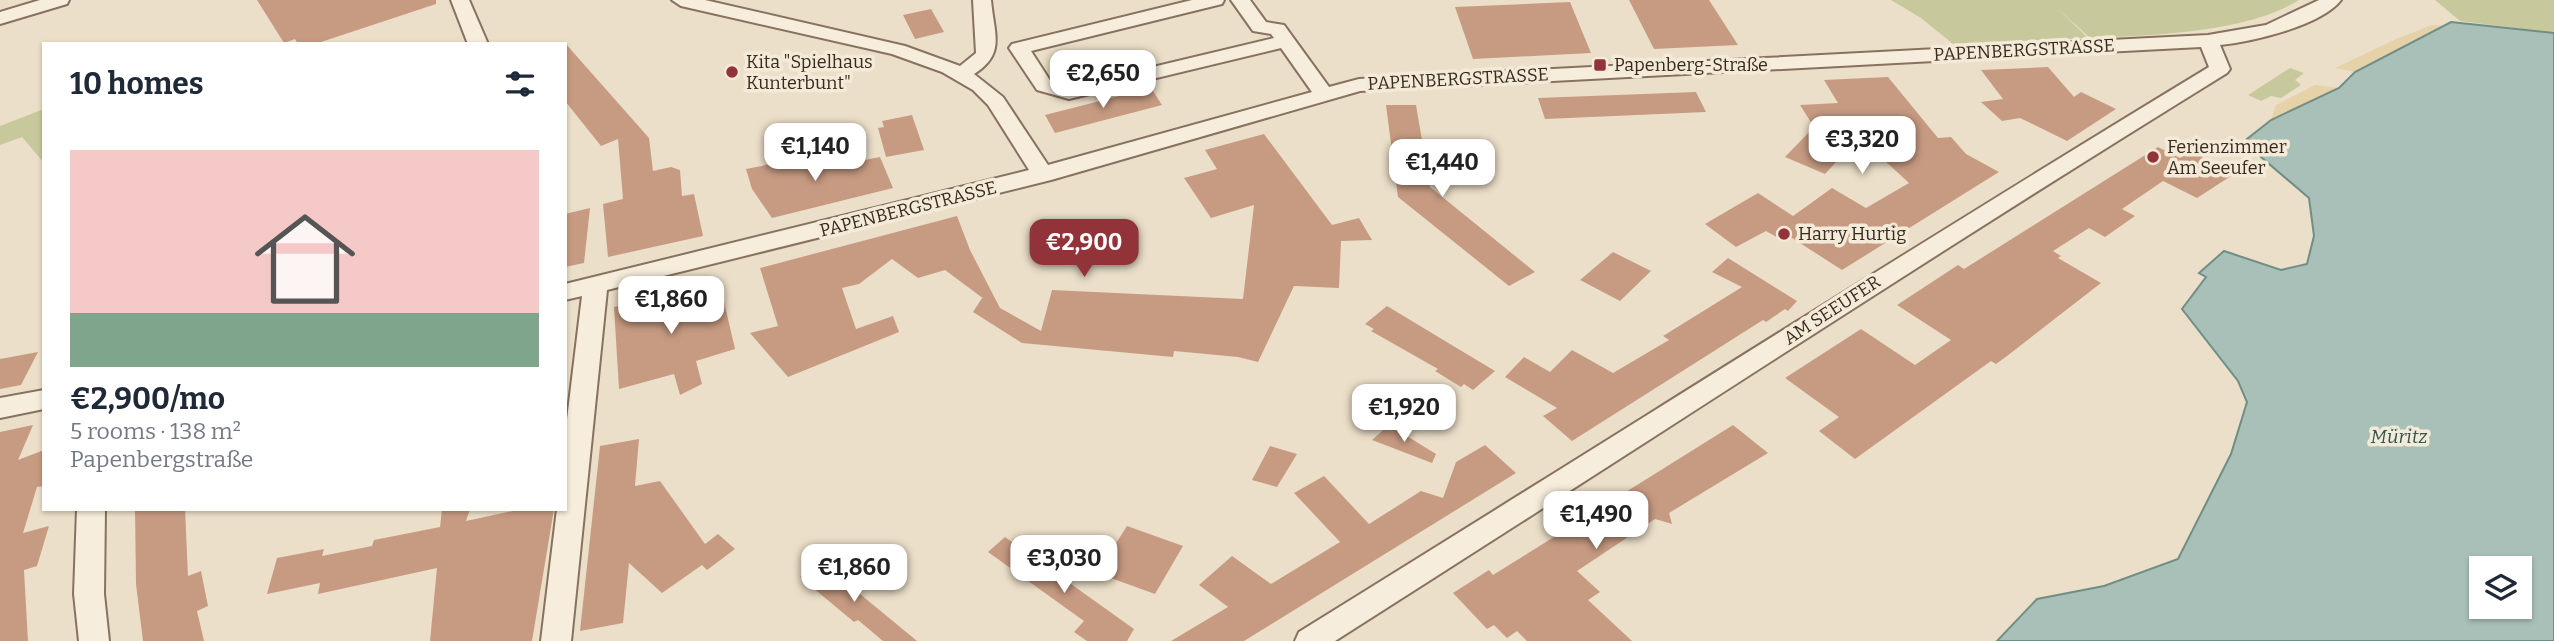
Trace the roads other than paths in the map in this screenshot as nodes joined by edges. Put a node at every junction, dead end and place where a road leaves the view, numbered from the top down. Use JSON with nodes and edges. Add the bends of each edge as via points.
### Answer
{"nodes":[{"id":1,"x":60,"y":0,"type":"edge"},
{"id":2,"x":460,"y":0,"type":"edge"},
{"id":3,"x":681,"y":0,"type":"edge"},
{"id":4,"x":982,"y":0,"type":"edge"},
{"id":5,"x":1215,"y":0,"type":"edge"},
{"id":6,"x":1240,"y":0,"type":"edge"},
{"id":7,"x":2332,"y":0,"type":"edge"},
{"id":8,"x":0,"y":18,"type":"edge"},
{"id":9,"x":1288,"y":41,"type":"junction"},
{"id":10,"x":2208,"y":41,"type":"junction"},
{"id":11,"x":477,"y":42,"type":"edge"},
{"id":12,"x":961,"y":74,"type":"junction"},
{"id":13,"x":1324,"y":94,"type":"junction"},
{"id":14,"x":1043,"y":175,"type":"junction"},
{"id":15,"x":594,"y":287,"type":"junction"},
{"id":16,"x":567,"y":292,"type":"edge"},
{"id":17,"x":42,"y":399,"type":"edge"},
{"id":18,"x":0,"y":408,"type":"edge"},
{"id":19,"x":91,"y":511,"type":"edge"},
{"id":20,"x":93,"y":641,"type":"edge"},
{"id":21,"x":556,"y":641,"type":"edge"},
{"id":22,"x":1310,"y":641,"type":"edge"}],
"edges":[{"from":1,"to":8,"type":"street"},
{"from":2,"to":11,"type":"street"},
{"from":3,"to":12,"type":"street","via":[[898,50]]},
{"from":4,"to":12,"type":"street","via":[[986,53],[982,61]]},
{"from":5,"to":9,"type":"street","via":[[1019,48],[1044,86],[1069,93]]},
{"from":6,"to":9,"type":"street","via":[[1260,27],[1277,29]]},
{"from":7,"to":10,"type":"street","via":[[2278,29]]},
{"from":9,"to":13,"type":"street"},
{"from":10,"to":13,"type":"street","name":"PAPENBERGSTRASSE","via":[[1378,82]]},
{"from":10,"to":22,"type":"street","name":"AM SEEUFER","via":[[2220,69]]},
{"from":12,"to":14,"type":"street","via":[[996,101]]},
{"from":13,"to":14,"type":"street","name":"PAPENBERGSTRASSE"},
{"from":14,"to":15,"type":"street","name":"PAPENBERGSTRASSE"},
{"from":15,"to":16,"type":"street","name":"PAPENBERGSTRASSE"},
{"from":15,"to":21,"type":"street"},
{"from":17,"to":18,"type":"street"},
{"from":19,"to":20,"type":"street"}]}
